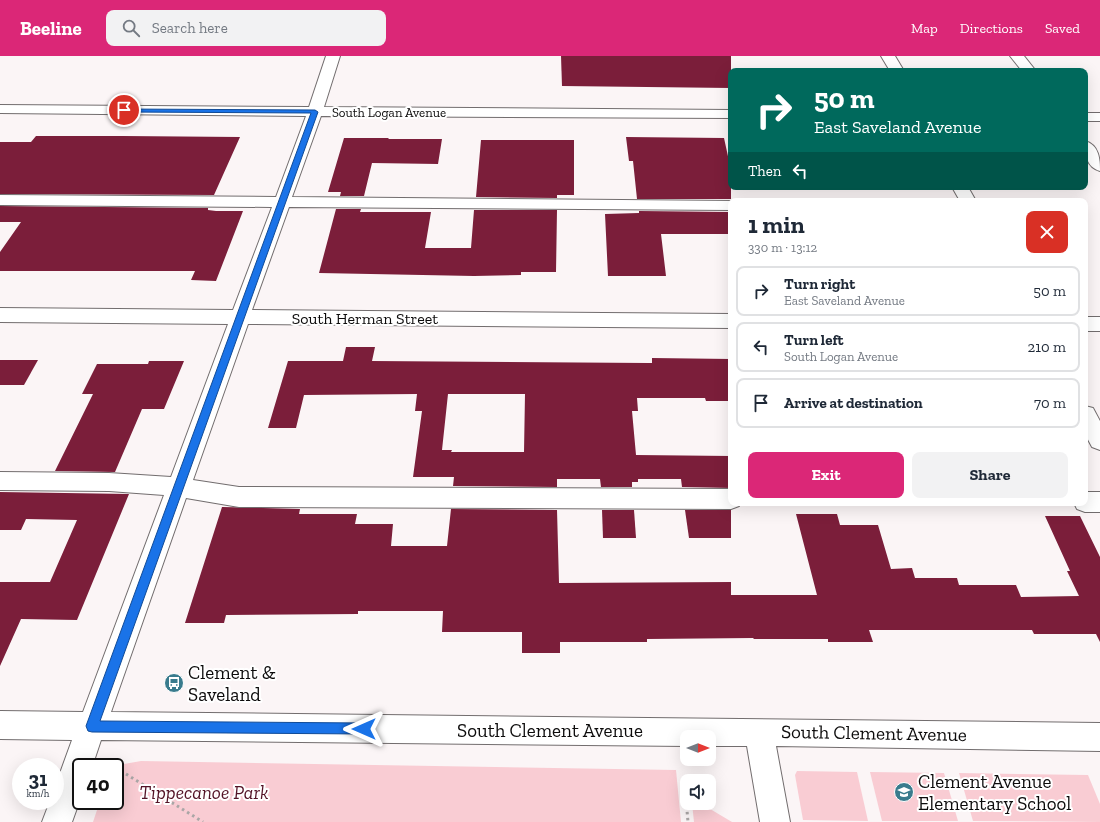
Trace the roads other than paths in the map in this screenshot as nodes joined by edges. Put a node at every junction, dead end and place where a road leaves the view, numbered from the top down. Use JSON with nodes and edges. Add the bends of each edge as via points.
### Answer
{"nodes":[{"id":1,"x":333,"y":56,"type":"edge"},
{"id":2,"x":888,"y":56,"type":"edge"},
{"id":3,"x":1017,"y":56,"type":"edge"},
{"id":4,"x":894,"y":68,"type":"edge"},
{"id":5,"x":1026,"y":68,"type":"edge"},
{"id":6,"x":0,"y":109,"type":"edge"},
{"id":7,"x":315,"y":112,"type":"junction"},
{"id":8,"x":728,"y":114,"type":"edge"},
{"id":9,"x":1088,"y":117,"type":"edge"},
{"id":10,"x":1100,"y":117,"type":"edge"},
{"id":11,"x":1088,"y":150,"type":"edge"},
{"id":12,"x":1100,"y":166,"type":"edge"},
{"id":13,"x":0,"y":200,"type":"edge"},
{"id":14,"x":282,"y":201,"type":"junction"},
{"id":15,"x":728,"y":205,"type":"edge"},
{"id":16,"x":0,"y":316,"type":"edge"},
{"id":17,"x":239,"y":317,"type":"junction"},
{"id":18,"x":728,"y":321,"type":"edge"},
{"id":19,"x":1088,"y":324,"type":"edge"},
{"id":20,"x":1100,"y":324,"type":"edge"},
{"id":21,"x":1088,"y":419,"type":"edge"},
{"id":22,"x":1100,"y":441,"type":"edge"},
{"id":23,"x":0,"y":481,"type":"edge"},
{"id":24,"x":178,"y":487,"type":"junction"},
{"id":25,"x":728,"y":500,"type":"edge"},
{"id":26,"x":1088,"y":502,"type":"edge"},
{"id":27,"x":1100,"y":502,"type":"edge"},
{"id":28,"x":0,"y":725,"type":"edge"},
{"id":29,"x":92,"y":726,"type":"junction"},
{"id":30,"x":759,"y":732,"type":"junction"},
{"id":31,"x":1100,"y":737,"type":"edge"},
{"id":32,"x":57,"y":822,"type":"edge"},
{"id":33,"x":774,"y":822,"type":"edge"}],
"edges":[{"from":1,"to":7,"type":"street"},
{"from":2,"to":4,"type":"street"},
{"from":3,"to":5,"type":"street"},
{"from":6,"to":7,"type":"street","name":"South Logan Avenue"},
{"from":7,"to":8,"type":"street","name":"South Logan Avenue"},
{"from":7,"to":14,"type":"street"},
{"from":9,"to":10,"type":"street"},
{"from":11,"to":12,"type":"street"},
{"from":13,"to":14,"type":"street"},
{"from":14,"to":15,"type":"street"},
{"from":14,"to":17,"type":"street"},
{"from":16,"to":17,"type":"street","name":"South Herman Street"},
{"from":17,"to":18,"type":"street","name":"South Herman Street"},
{"from":17,"to":24,"type":"street"},
{"from":19,"to":20,"type":"street"},
{"from":21,"to":22,"type":"street"},
{"from":23,"to":24,"type":"street","via":[[109,482]]},
{"from":24,"to":25,"type":"street","via":[[239,497]]},
{"from":24,"to":29,"type":"street"},
{"from":26,"to":27,"type":"street"},
{"from":28,"to":29,"type":"street","name":"South Clement Avenue"},
{"from":29,"to":30,"type":"street","name":"South Clement Avenue"},
{"from":29,"to":32,"type":"street"},
{"from":30,"to":31,"type":"street","name":"South Clement Avenue"},
{"from":30,"to":33,"type":"street"}]}
